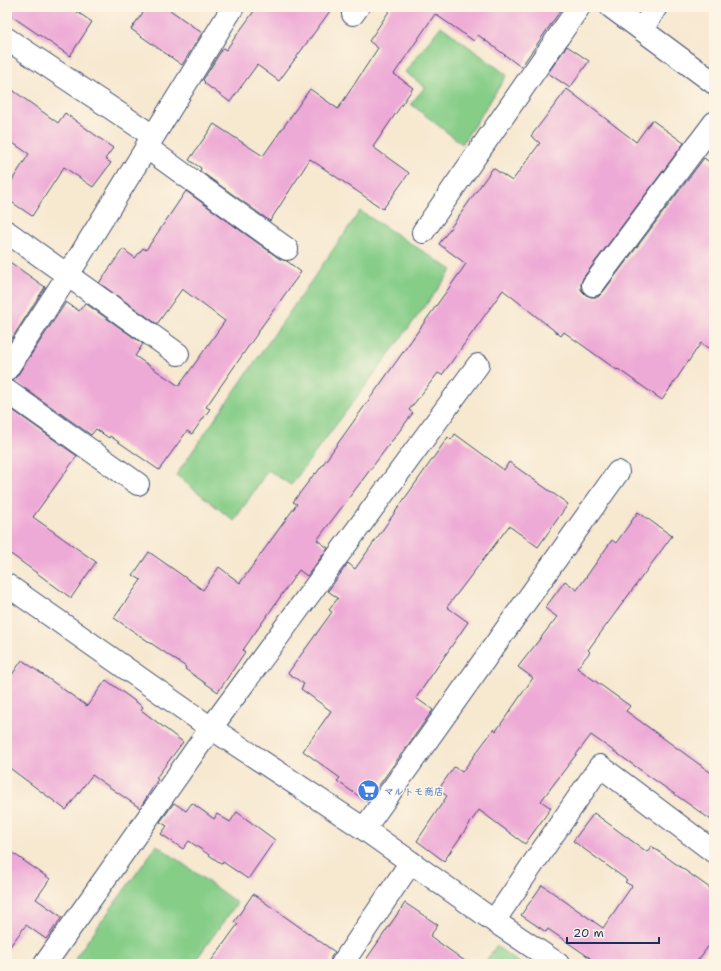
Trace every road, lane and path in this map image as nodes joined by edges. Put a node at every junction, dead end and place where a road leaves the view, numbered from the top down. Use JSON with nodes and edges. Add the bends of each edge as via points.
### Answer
{"nodes":[{"id":1,"x":232,"y":7,"type":"edge"},
{"id":2,"x":579,"y":7,"type":"edge"},
{"id":3,"x":611,"y":7,"type":"edge"},
{"id":4,"x":656,"y":7,"type":"edge"},
{"id":5,"x":642,"y":30,"type":"junction"},
{"id":6,"x":7,"y":39,"type":"edge"},
{"id":7,"x":714,"y":83,"type":"edge"},
{"id":8,"x":714,"y":123,"type":"edge"},
{"id":9,"x":149,"y":141,"type":"junction"},
{"id":10,"x":7,"y":232,"type":"edge"},
{"id":11,"x":423,"y":232,"type":"dead end"},
{"id":12,"x":287,"y":249,"type":"dead end"},
{"id":13,"x":68,"y":275,"type":"junction"},
{"id":14,"x":593,"y":285,"type":"dead end"},
{"id":15,"x":178,"y":354,"type":"dead end"},
{"id":16,"x":478,"y":365,"type":"dead end"},
{"id":17,"x":7,"y":369,"type":"edge"},
{"id":18,"x":7,"y":391,"type":"edge"},
{"id":19,"x":618,"y":472,"type":"dead end"},
{"id":20,"x":138,"y":484,"type":"dead end"},
{"id":21,"x":7,"y":585,"type":"edge"},
{"id":22,"x":211,"y":728,"type":"junction"},
{"id":23,"x":364,"y":829,"type":"junction"},
{"id":24,"x":714,"y":852,"type":"edge"},
{"id":25,"x":411,"y":862,"type":"junction"},
{"id":26,"x":494,"y":922,"type":"junction"},
{"id":27,"x":45,"y":964,"type":"edge"},
{"id":28,"x":342,"y":964,"type":"edge"},
{"id":29,"x":558,"y":964,"type":"edge"}],
"edges":[{"from":1,"to":9,"type":"street"},
{"from":2,"to":11,"type":"street"},
{"from":3,"to":5,"type":"street"},
{"from":4,"to":5,"type":"street"},
{"from":5,"to":7,"type":"street"},
{"from":6,"to":9,"type":"street"},
{"from":8,"to":14,"type":"street"},
{"from":9,"to":12,"type":"street"},
{"from":9,"to":13,"type":"street"},
{"from":10,"to":13,"type":"street"},
{"from":13,"to":15,"type":"street"},
{"from":13,"to":17,"type":"street"},
{"from":16,"to":22,"type":"street"},
{"from":18,"to":20,"type":"street"},
{"from":19,"to":23,"type":"street"},
{"from":21,"to":22,"type":"street"},
{"from":22,"to":23,"type":"street"},
{"from":22,"to":27,"type":"street"},
{"from":23,"to":25,"type":"street"},
{"from":24,"to":26,"type":"street","via":[[600,766]]},
{"from":25,"to":26,"type":"street"},
{"from":25,"to":28,"type":"street"},
{"from":26,"to":29,"type":"street"}]}
